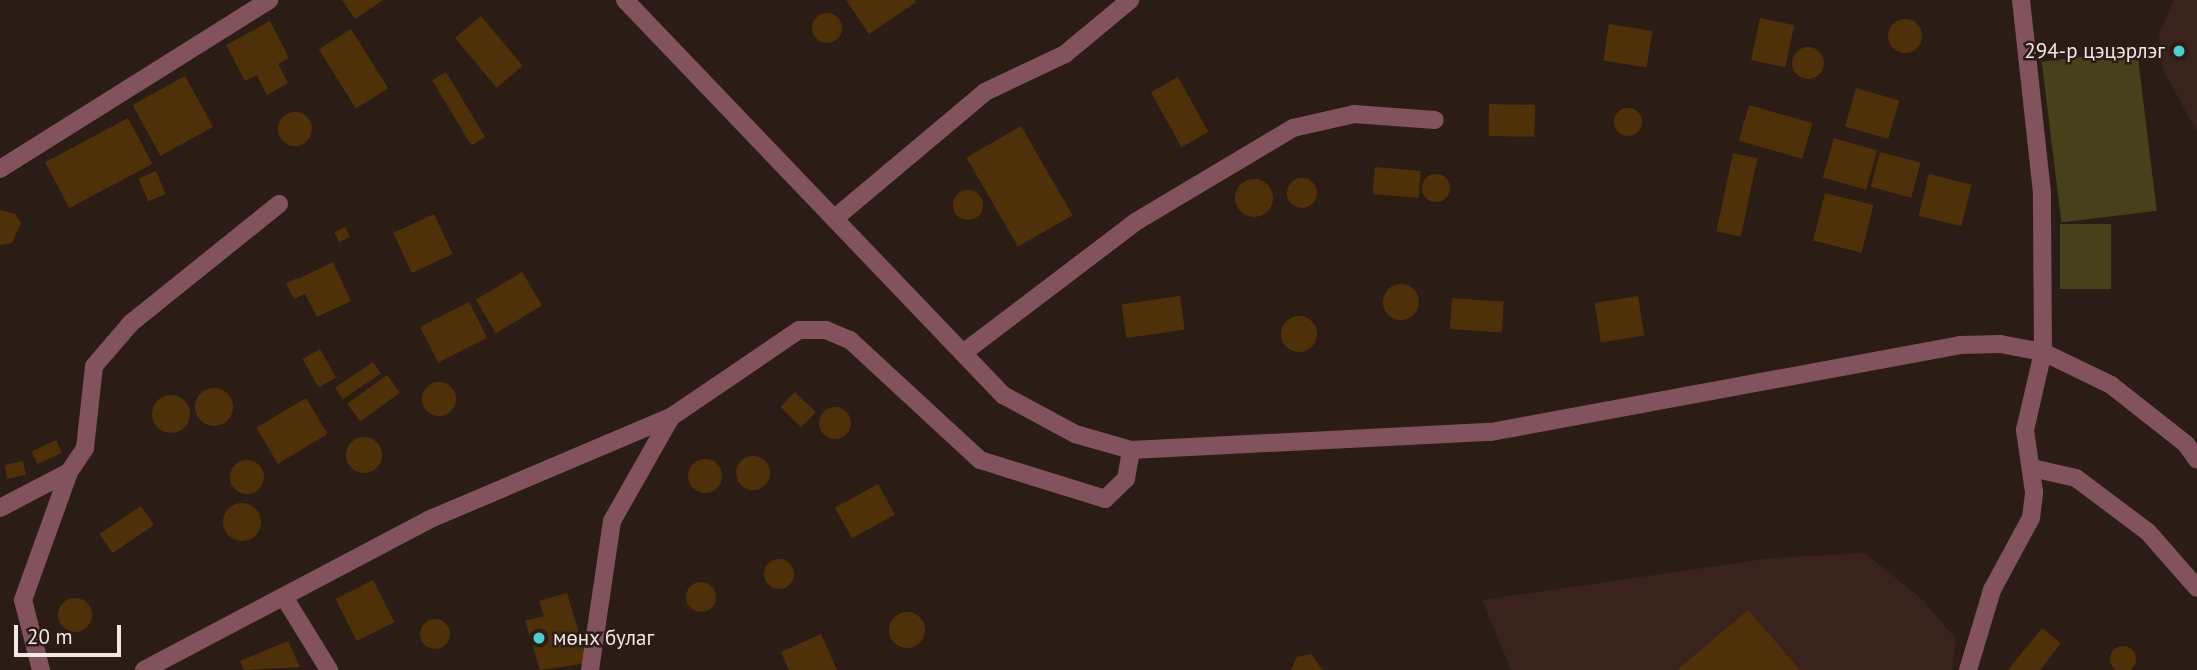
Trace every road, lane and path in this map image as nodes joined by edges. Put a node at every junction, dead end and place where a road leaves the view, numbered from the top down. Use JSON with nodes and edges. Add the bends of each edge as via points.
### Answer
{"nodes":[{"id":1,"x":269,"y":0,"type":"edge"},
{"id":2,"x":625,"y":0,"type":"edge"},
{"id":3,"x":1130,"y":0,"type":"edge"},
{"id":4,"x":2021,"y":0,"type":"edge"},
{"id":5,"x":1435,"y":120,"type":"dead end"},
{"id":6,"x":0,"y":169,"type":"edge"},
{"id":7,"x":279,"y":204,"type":"dead end"},
{"id":8,"x":835,"y":218,"type":"junction"},
{"id":9,"x":2043,"y":352,"type":"junction"},
{"id":10,"x":963,"y":353,"type":"junction"},
{"id":11,"x":671,"y":416,"type":"junction"},
{"id":12,"x":2192,"y":439,"type":"edge"},
{"id":13,"x":1132,"y":450,"type":"junction"},
{"id":14,"x":2197,"y":460,"type":"edge"},
{"id":15,"x":2032,"y":468,"type":"junction"},
{"id":16,"x":69,"y":471,"type":"junction"},
{"id":17,"x":0,"y":508,"type":"edge"},
{"id":18,"x":2197,"y":588,"type":"edge"},
{"id":19,"x":284,"y":597,"type":"junction"},
{"id":20,"x":41,"y":670,"type":"edge"},
{"id":21,"x":144,"y":670,"type":"edge"},
{"id":22,"x":329,"y":670,"type":"edge"},
{"id":23,"x":590,"y":670,"type":"edge"},
{"id":24,"x":1968,"y":670,"type":"edge"}],
"edges":[{"from":1,"to":6,"type":"street"},
{"from":2,"to":8,"type":"street"},
{"from":3,"to":8,"type":"street","via":[[1065,54],[985,92]]},
{"from":4,"to":9,"type":"street","via":[[2042,192]]},
{"from":5,"to":10,"type":"street","via":[[1354,114],[1293,128],[1138,221]]},
{"from":7,"to":16,"type":"street","via":[[131,323],[94,366],[85,448]]},
{"from":8,"to":10,"type":"street"},
{"from":9,"to":12,"type":"street","via":[[2110,385]]},
{"from":9,"to":13,"type":"street","via":[[1960,345],[1491,432]]},
{"from":9,"to":15,"type":"street","via":[[2026,414]]},
{"from":10,"to":13,"type":"street","via":[[1003,395],[1035,416]]},
{"from":11,"to":13,"type":"street","via":[[799,330],[826,330],[850,340],[980,460],[1105,499],[1126,479]]},
{"from":11,"to":19,"type":"street","via":[[428,520]]},
{"from":11,"to":23,"type":"street","via":[[612,521]]},
{"from":12,"to":14,"type":"street"},
{"from":15,"to":18,"type":"street","via":[[2076,478],[2148,532]]},
{"from":15,"to":24,"type":"street","via":[[2031,517],[1992,590]]},
{"from":16,"to":17,"type":"street"},
{"from":16,"to":20,"type":"street","via":[[23,600]]},
{"from":19,"to":21,"type":"street"},
{"from":19,"to":22,"type":"street"}]}
